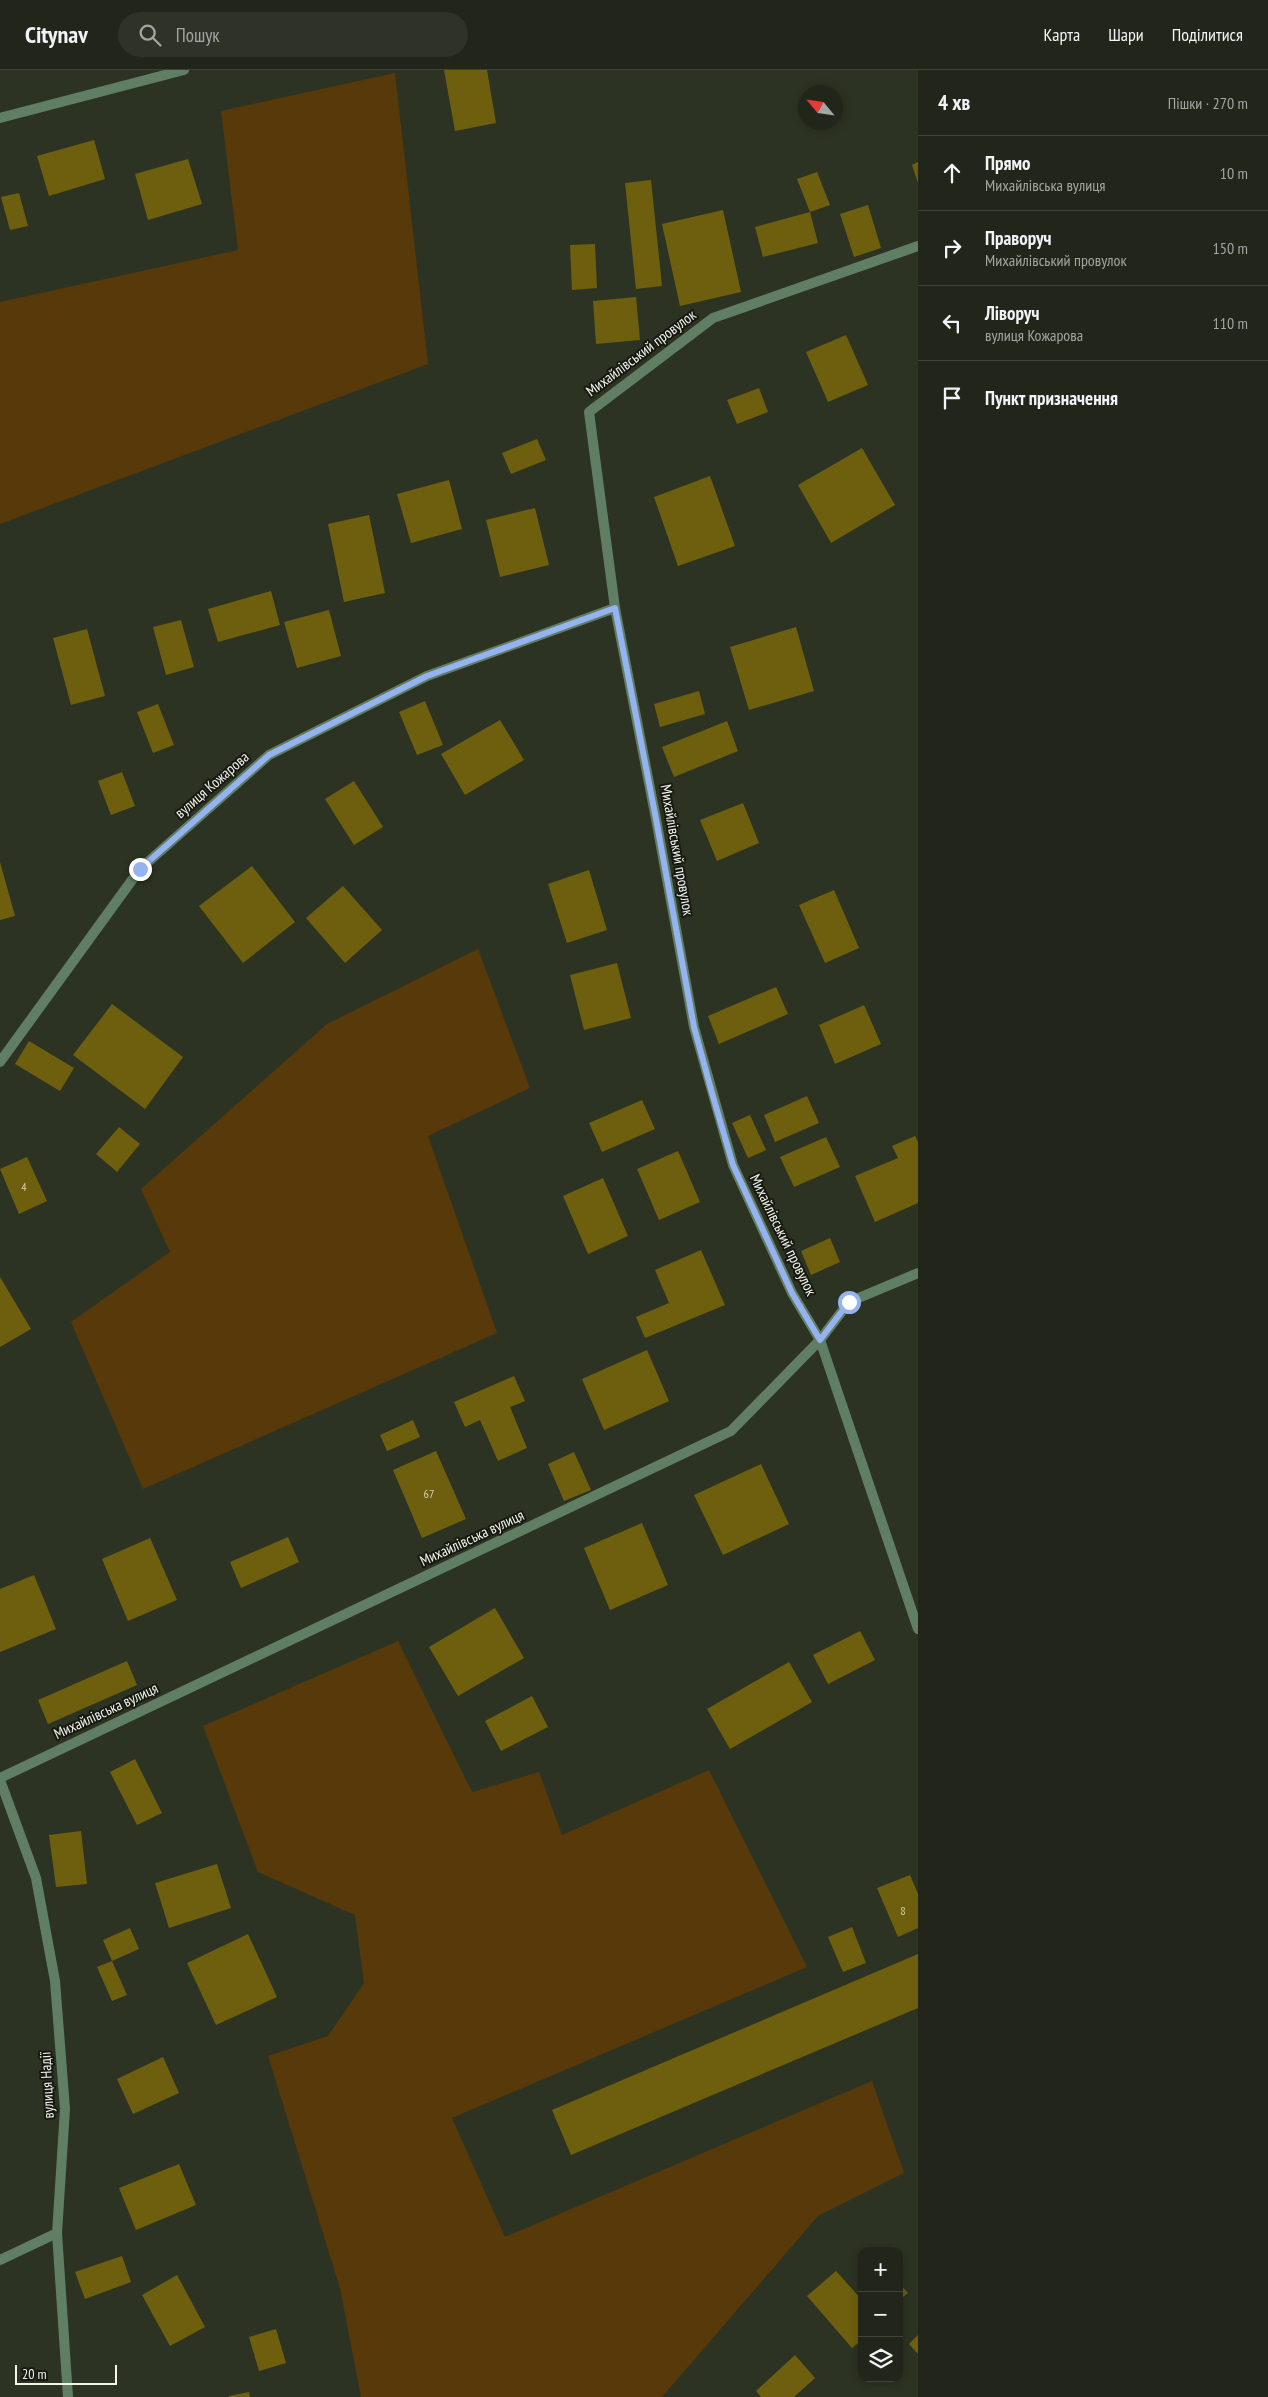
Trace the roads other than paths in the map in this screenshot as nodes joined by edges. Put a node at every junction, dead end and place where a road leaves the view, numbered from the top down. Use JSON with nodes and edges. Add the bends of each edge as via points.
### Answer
{"nodes":[{"id":1,"x":184,"y":70,"type":"edge"},
{"id":2,"x":0,"y":118,"type":"edge"},
{"id":3,"x":918,"y":246,"type":"edge"},
{"id":4,"x":615,"y":608,"type":"junction"},
{"id":5,"x":0,"y":1062,"type":"edge"},
{"id":6,"x":918,"y":1273,"type":"edge"},
{"id":7,"x":820,"y":1340,"type":"junction"},
{"id":8,"x":918,"y":1629,"type":"edge"},
{"id":9,"x":0,"y":1779,"type":"edge"},
{"id":10,"x":57,"y":2233,"type":"junction"},
{"id":11,"x":0,"y":2260,"type":"edge"},
{"id":12,"x":68,"y":2397,"type":"edge"}],
"edges":[{"from":1,"to":2,"type":"street"},
{"from":3,"to":4,"type":"street","name":"Михайлівський провулок","via":[[713,318],[589,412]]},
{"from":4,"to":5,"type":"street","name":"вулиця Кожарова","via":[[427,676],[269,755],[140,869]]},
{"from":4,"to":7,"type":"street","name":"Михайлівський провулок","via":[[694,1027],[712,1093],[733,1165],[792,1293]]},
{"from":6,"to":7,"type":"street","name":"Михайлівська вулиця","via":[[849,1302]]},
{"from":7,"to":8,"type":"street","name":"Михайлівський провулок"},
{"from":7,"to":9,"type":"street","name":"Михайлівська вулиця","via":[[731,1431]]},
{"from":9,"to":10,"type":"street","name":"вулиця Надії","via":[[36,1878],[55,1981],[64,2109]]},
{"from":10,"to":11,"type":"street"},
{"from":10,"to":12,"type":"street","name":"вулиця Надії"}]}
